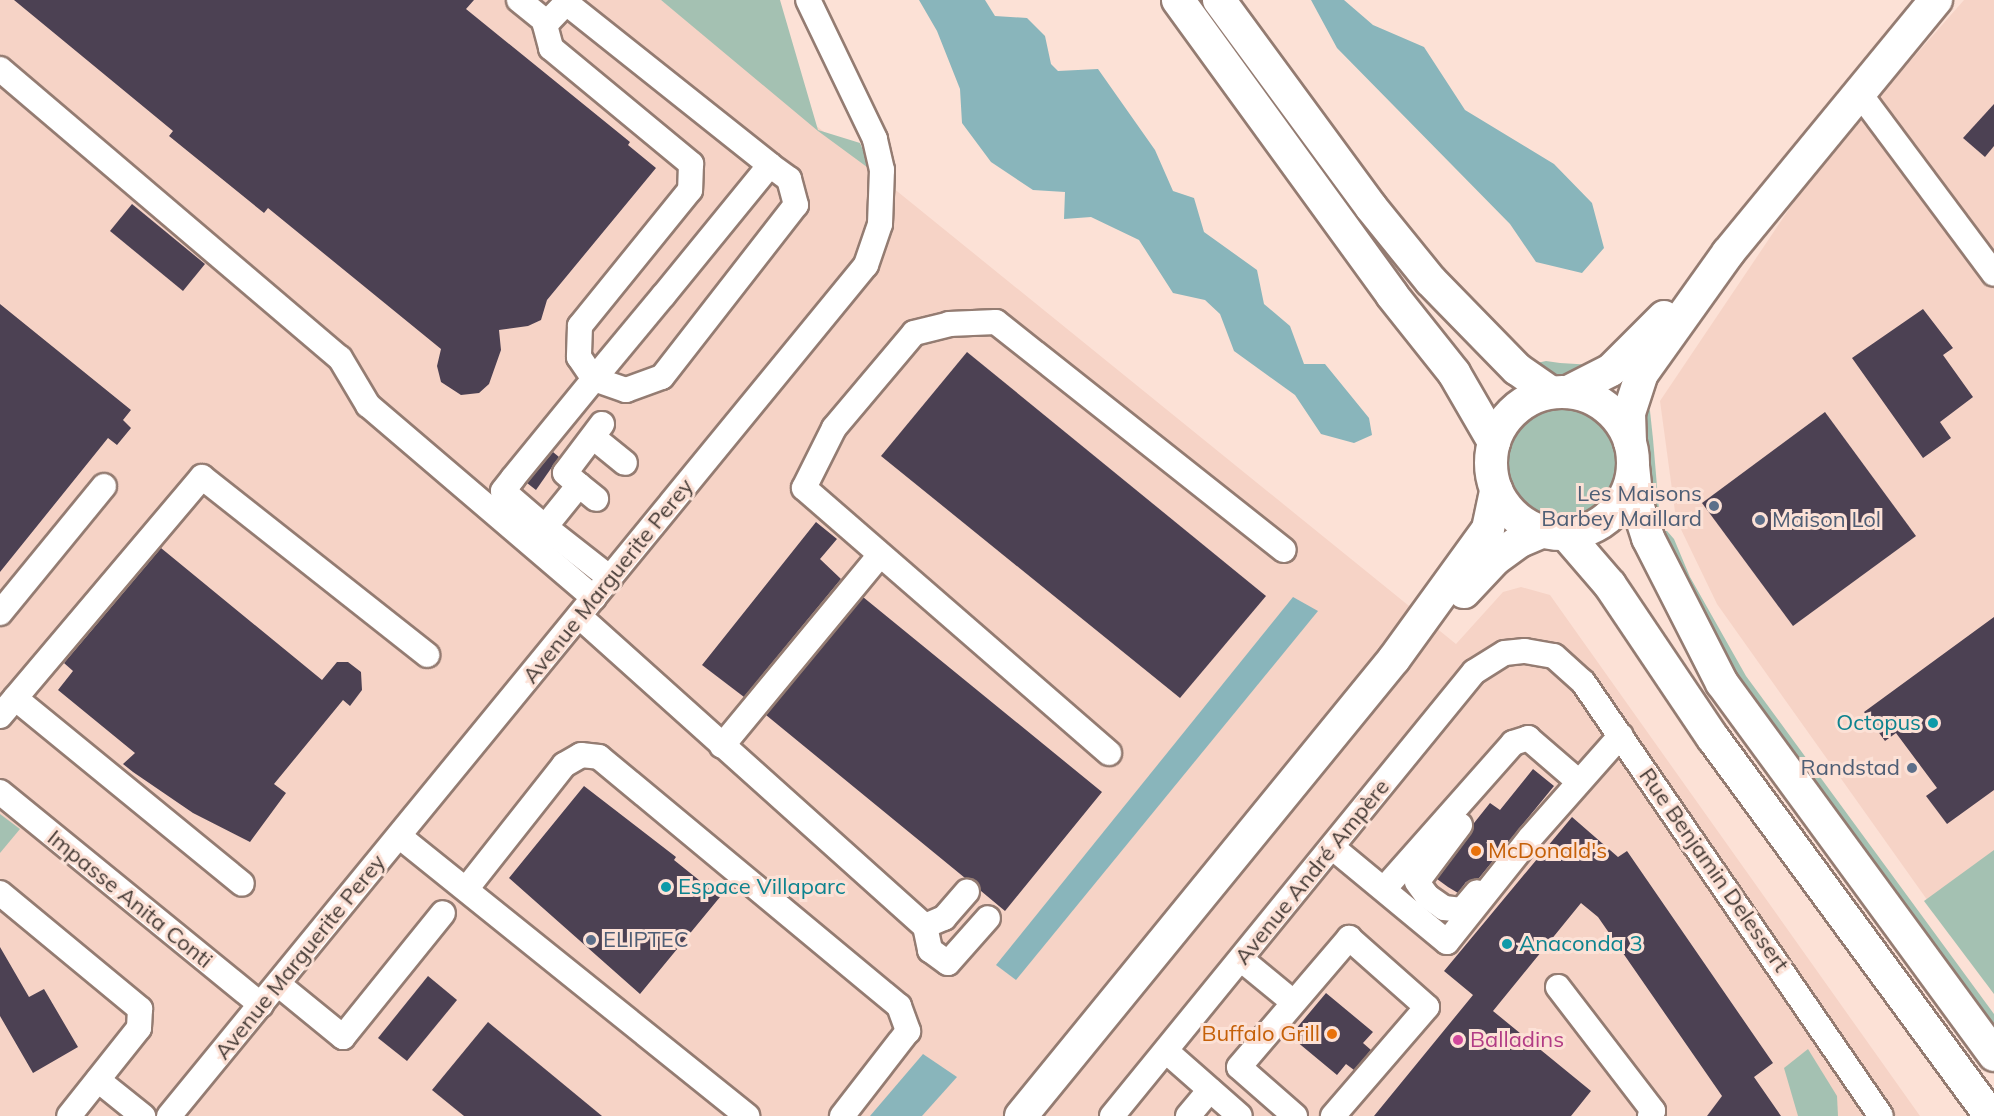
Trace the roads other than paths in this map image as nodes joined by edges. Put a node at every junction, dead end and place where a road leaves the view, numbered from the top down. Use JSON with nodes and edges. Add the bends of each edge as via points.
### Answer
{"nodes":[{"id":1,"x":519,"y":0,"type":"edge"},
{"id":2,"x":808,"y":0,"type":"edge"},
{"id":3,"x":1178,"y":0,"type":"edge"},
{"id":4,"x":1219,"y":0,"type":"edge"},
{"id":5,"x":1936,"y":0,"type":"edge"},
{"id":6,"x":547,"y":23,"type":"junction"},
{"id":7,"x":0,"y":69,"type":"edge"},
{"id":8,"x":1860,"y":94,"type":"junction"},
{"id":9,"x":770,"y":165,"type":"junction"},
{"id":10,"x":1728,"y":253,"type":"junction"},
{"id":11,"x":1994,"y":274,"type":"edge"},
{"id":12,"x":594,"y":379,"type":"junction"},
{"id":13,"x":1559,"y":392,"type":"junction"},
{"id":14,"x":1494,"y":442,"type":"junction"},
{"id":15,"x":1632,"y":454,"type":"junction"},
{"id":16,"x":625,"y":463,"type":"dead end"},
{"id":17,"x":104,"y":486,"type":"dead end"},
{"id":18,"x":1496,"y":490,"type":"junction"},
{"id":19,"x":545,"y":526,"type":"junction"},
{"id":20,"x":1555,"y":533,"type":"junction"},
{"id":21,"x":1284,"y":550,"type":"dead end"},
{"id":22,"x":879,"y":556,"type":"junction"},
{"id":23,"x":610,"y":578,"type":"junction"},
{"id":24,"x":586,"y":607,"type":"junction"},
{"id":25,"x":0,"y":613,"type":"edge"},
{"id":26,"x":1525,"y":651,"type":"joint"},
{"id":27,"x":427,"y":655,"type":"dead end"},
{"id":28,"x":1394,"y":658,"type":"junction"},
{"id":29,"x":7,"y":707,"type":"edge"},
{"id":30,"x":1621,"y":735,"type":"junction"},
{"id":31,"x":722,"y":746,"type":"junction"},
{"id":32,"x":1109,"y":753,"type":"dead end"},
{"id":33,"x":1579,"y":782,"type":"junction"},
{"id":34,"x":0,"y":792,"type":"edge"},
{"id":35,"x":1461,"y":802,"type":"junction"},
{"id":36,"x":399,"y":836,"type":"junction"},
{"id":37,"x":1530,"y":838,"type":"junction"},
{"id":38,"x":1332,"y":847,"type":"junction"},
{"id":39,"x":242,"y":884,"type":"dead end"},
{"id":40,"x":467,"y":888,"type":"junction"},
{"id":41,"x":1384,"y":889,"type":"junction"},
{"id":42,"x":967,"y":892,"type":"dead end"},
{"id":43,"x":0,"y":893,"type":"edge"},
{"id":44,"x":443,"y":913,"type":"dead end"},
{"id":45,"x":988,"y":918,"type":"dead end"},
{"id":46,"x":926,"y":926,"type":"junction"},
{"id":47,"x":1242,"y":960,"type":"junction"},
{"id":48,"x":278,"y":984,"type":"junction"},
{"id":49,"x":1558,"y":987,"type":"dead end"},
{"id":50,"x":1293,"y":1002,"type":"junction"},
{"id":51,"x":261,"y":1005,"type":"junction"},
{"id":52,"x":1942,"y":1049,"type":"junction"},
{"id":53,"x":1166,"y":1051,"type":"junction"},
{"id":54,"x":1994,"y":1055,"type":"edge"},
{"id":55,"x":98,"y":1080,"type":"junction"},
{"id":56,"x":1210,"y":1090,"type":"junction"},
{"id":57,"x":1994,"y":1099,"type":"edge"},
{"id":58,"x":69,"y":1116,"type":"edge"},
{"id":59,"x":143,"y":1116,"type":"edge"},
{"id":60,"x":170,"y":1116,"type":"edge"},
{"id":61,"x":747,"y":1116,"type":"edge"},
{"id":62,"x":843,"y":1116,"type":"edge"},
{"id":63,"x":1021,"y":1116,"type":"edge"},
{"id":64,"x":1112,"y":1116,"type":"edge"},
{"id":65,"x":1188,"y":1116,"type":"edge"},
{"id":66,"x":1240,"y":1116,"type":"edge"},
{"id":67,"x":1295,"y":1116,"type":"edge"},
{"id":68,"x":1333,"y":1116,"type":"edge"},
{"id":69,"x":1650,"y":1116,"type":"edge"},
{"id":70,"x":1881,"y":1116,"type":"edge"},
{"id":71,"x":1990,"y":1116,"type":"edge"}],
"edges":[{"from":1,"to":6,"type":"street"},
{"from":2,"to":23,"type":"street","name":"Avenue Marguerite Perey","via":[[875,139],[883,197],[875,242],[866,265]]},
{"from":3,"to":14,"type":"main road","via":[[1392,295],[1454,373]]},
{"from":4,"to":13,"type":"main road","via":[[1389,231],[1431,281],[1517,369]]},
{"from":5,"to":8,"type":"main road"},
{"from":6,"to":9,"type":"street","via":[[566,3]]},
{"from":6,"to":12,"type":"street","via":[[551,48],[691,164],[690,190],[580,326],[579,357]]},
{"from":7,"to":24,"type":"street","via":[[340,358],[368,405]]},
{"from":8,"to":10,"type":"main road"},
{"from":8,"to":11,"type":"street"},
{"from":9,"to":12,"type":"street"},
{"from":9,"to":12,"type":"street","via":[[789,179],[796,205],[662,377],[626,390]]},
{"from":10,"to":13,"type":"main road","via":[[1611,370]]},
{"from":10,"to":15,"type":"main road","via":[[1637,381],[1629,413]]},
{"from":12,"to":19,"type":"street","via":[[503,490]]},
{"from":13,"to":14,"type":"main road","via":[[1525,402],[1506,419]]},
{"from":13,"to":15,"type":"main road","via":[[1589,396],[1607,407],[1621,423]]},
{"from":14,"to":18,"type":"main road","via":[[1491,466]]},
{"from":15,"to":20,"type":"main road","via":[[1628,491],[1613,513],[1592,528]]},
{"from":15,"to":54,"type":"main road","via":[[1637,504],[1648,538],[1722,683]]},
{"from":16,"to":19,"type":"street","via":[[597,430],[565,473],[588,492]]},
{"from":17,"to":25,"type":"street"},
{"from":18,"to":20,"type":"main road","via":[[1524,523]]},
{"from":18,"to":28,"type":"main road","via":[[1488,529]]},
{"from":19,"to":23,"type":"street"},
{"from":20,"to":28,"type":"main road","via":[[1520,541],[1495,559],[1422,636]]},
{"from":20,"to":52,"type":"main road","via":[[1611,585],[1713,738]]},
{"from":21,"to":22,"type":"street","via":[[996,322],[949,324],[914,333],[834,428],[804,488]]},
{"from":22,"to":31,"type":"street"},
{"from":22,"to":32,"type":"street"},
{"from":23,"to":24,"type":"street","name":"Avenue Marguerite Perey"},
{"from":24,"to":31,"type":"street"},
{"from":24,"to":36,"type":"street","name":"Avenue Marguerite Perey"},
{"from":26,"to":30,"type":"street","name":"Rue Benjamin Delessert","via":[[1554,656],[1564,663]]},
{"from":26,"to":38,"type":"street","name":"Avenue André Ampère","via":[[1505,653],[1474,672]]},
{"from":27,"to":29,"type":"street","via":[[202,477]]},
{"from":28,"to":63,"type":"main road"},
{"from":29,"to":39,"type":"street"},
{"from":30,"to":33,"type":"street"},
{"from":30,"to":70,"type":"street","name":"Rue Benjamin Delessert"},
{"from":31,"to":46,"type":"street"},
{"from":33,"to":35,"type":"street","via":[[1528,738],[1513,743]]},
{"from":33,"to":37,"type":"street"},
{"from":34,"to":51,"type":"street","name":"Impasse Anita Conti"},
{"from":35,"to":37,"type":"street","via":[[1460,824],[1417,882],[1427,896],[1444,908],[1462,909],[1512,849]]},
{"from":35,"to":41,"type":"street"},
{"from":36,"to":40,"type":"street"},
{"from":36,"to":48,"type":"street","name":"Avenue Marguerite Perey"},
{"from":37,"to":41,"type":"street","via":[[1447,942]]},
{"from":38,"to":41,"type":"street"},
{"from":38,"to":47,"type":"street","name":"Avenue André Ampère"},
{"from":40,"to":61,"type":"street"},
{"from":40,"to":62,"type":"street","via":[[564,765],[581,755],[599,757],[899,1006],[908,1031]]},
{"from":42,"to":46,"type":"street","via":[[944,918]]},
{"from":43,"to":55,"type":"street","via":[[140,1009],[139,1028]]},
{"from":44,"to":48,"type":"street","via":[[343,1037]]},
{"from":45,"to":46,"type":"street","via":[[948,963],[930,950]]},
{"from":47,"to":50,"type":"street"},
{"from":47,"to":53,"type":"street","name":"Avenue André Ampère"},
{"from":48,"to":51,"type":"street","name":"Avenue Marguerite Perey"},
{"from":49,"to":69,"type":"street","via":[[1653,1111]]},
{"from":50,"to":67,"type":"street","via":[[1239,1067]]},
{"from":50,"to":68,"type":"street","via":[[1349,938],[1427,1006]]},
{"from":51,"to":60,"type":"street","name":"Avenue Marguerite Perey"},
{"from":52,"to":57,"type":"street","via":[[1977,1076]]},
{"from":52,"to":71,"type":"main road"},
{"from":53,"to":56,"type":"street"},
{"from":53,"to":64,"type":"street","name":"Avenue André Ampère"},
{"from":55,"to":58,"type":"street"},
{"from":55,"to":59,"type":"street"},
{"from":56,"to":65,"type":"street"},
{"from":56,"to":66,"type":"street"}]}
